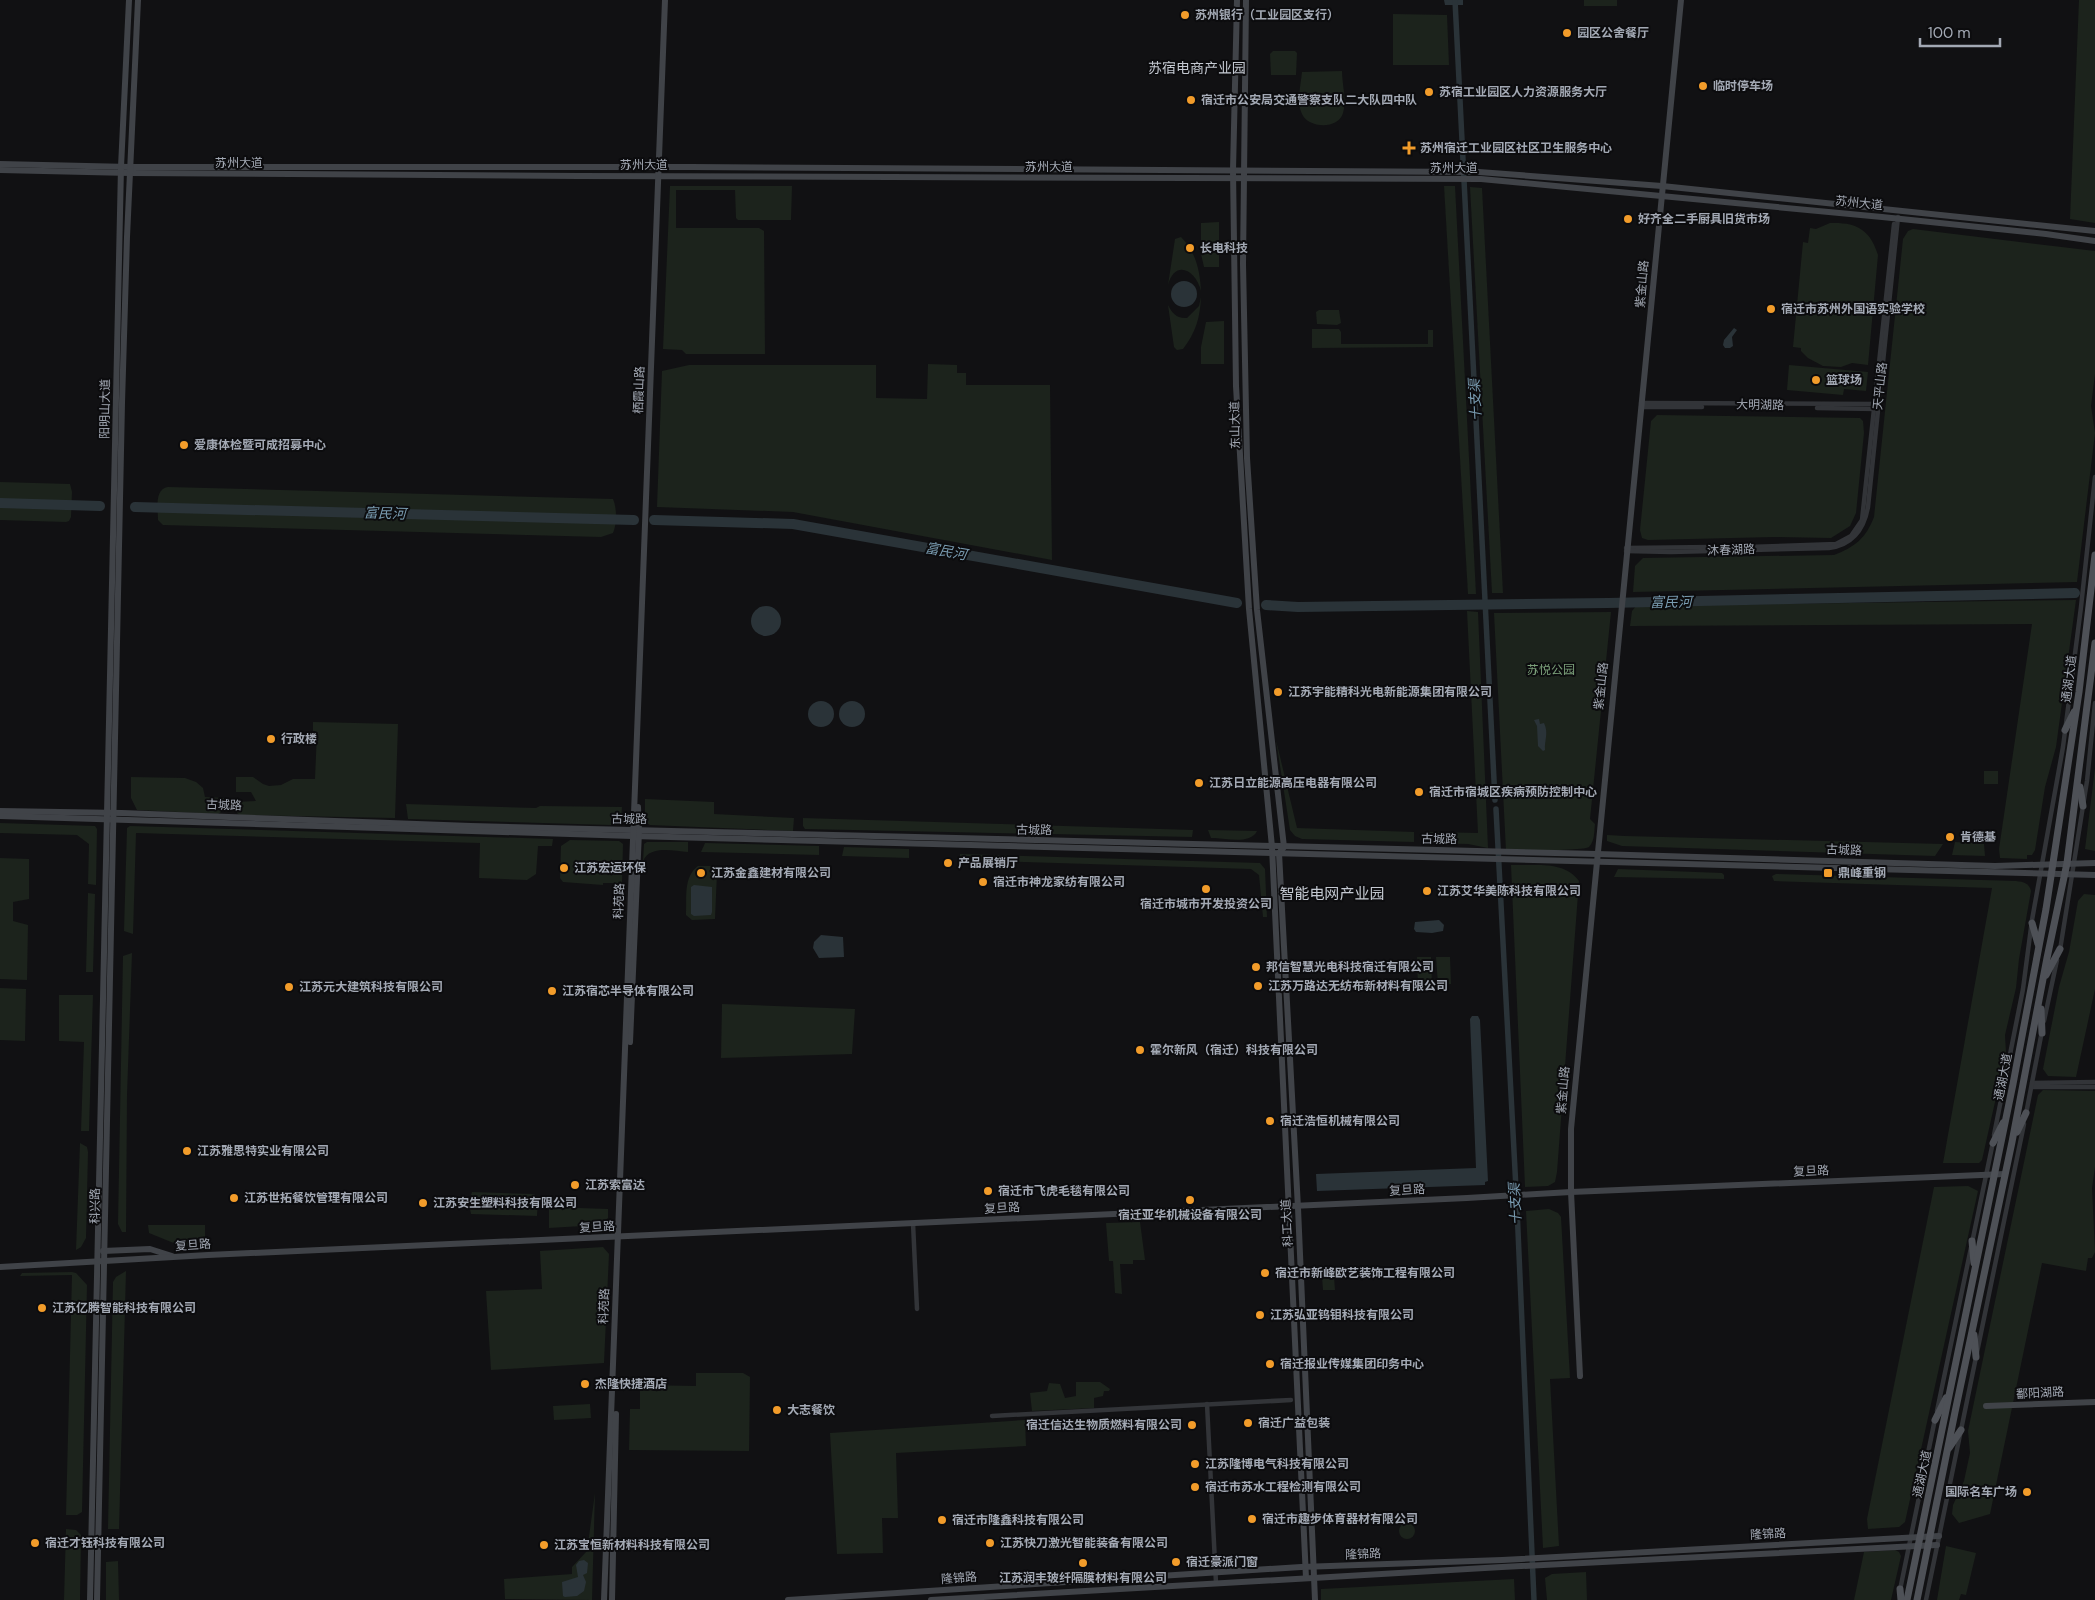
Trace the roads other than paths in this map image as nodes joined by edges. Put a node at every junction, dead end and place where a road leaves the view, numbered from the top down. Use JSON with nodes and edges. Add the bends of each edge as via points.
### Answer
{"nodes":[{"id":1,"x":129,"y":0,"type":"edge"},
{"id":2,"x":138,"y":0,"type":"edge"},
{"id":3,"x":665,"y":0,"type":"edge"},
{"id":4,"x":1237,"y":0,"type":"edge"},
{"id":5,"x":1246,"y":0,"type":"edge"},
{"id":6,"x":1681,"y":0,"type":"edge"},
{"id":7,"x":0,"y":164,"type":"edge"},
{"id":8,"x":659,"y":167,"type":"junction"},
{"id":9,"x":0,"y":170,"type":"edge"},
{"id":10,"x":121,"y":170,"type":"junction"},
{"id":11,"x":130,"y":170,"type":"junction"},
{"id":12,"x":1233,"y":170,"type":"junction"},
{"id":13,"x":1243,"y":170,"type":"junction"},
{"id":14,"x":1480,"y":175,"type":"junction"},
{"id":15,"x":658,"y":176,"type":"junction"},
{"id":16,"x":1233,"y":179,"type":"junction"},
{"id":17,"x":1243,"y":179,"type":"junction"},
{"id":18,"x":1662,"y":186,"type":"junction"},
{"id":19,"x":1661,"y":195,"type":"junction"},
{"id":20,"x":1897,"y":211,"type":"junction"},
{"id":21,"x":1896,"y":218,"type":"junction"},
{"id":22,"x":2095,"y":231,"type":"edge"},
{"id":23,"x":2095,"y":241,"type":"edge"},
{"id":24,"x":1641,"y":405,"type":"junction"},
{"id":25,"x":1876,"y":407,"type":"junction"},
{"id":26,"x":2095,"y":477,"type":"edge"},
{"id":27,"x":1836,"y":546,"type":"joint"},
{"id":28,"x":1626,"y":549,"type":"junction"},
{"id":29,"x":2095,"y":555,"type":"edge"},
{"id":30,"x":2095,"y":643,"type":"edge"},
{"id":31,"x":2095,"y":703,"type":"edge"},
{"id":32,"x":2077,"y":705,"type":"junction"},
{"id":33,"x":2065,"y":730,"type":"junction"},
{"id":34,"x":2078,"y":780,"type":"junction"},
{"id":35,"x":636,"y":782,"type":"joint"},
{"id":36,"x":2083,"y":806,"type":"junction"},
{"id":37,"x":0,"y":811,"type":"edge"},
{"id":38,"x":110,"y":815,"type":"junction"},
{"id":39,"x":0,"y":816,"type":"edge"},
{"id":40,"x":636,"y":833,"type":"junction"},
{"id":41,"x":1284,"y":847,"type":"junction"},
{"id":42,"x":1274,"y":851,"type":"junction"},
{"id":43,"x":1498,"y":855,"type":"junction"},
{"id":44,"x":1596,"y":857,"type":"junction"},
{"id":45,"x":2054,"y":863,"type":"junction"},
{"id":46,"x":2070,"y":863,"type":"junction"},
{"id":47,"x":2095,"y":863,"type":"edge"},
{"id":48,"x":2043,"y":865,"type":"junction"},
{"id":49,"x":2041,"y":874,"type":"junction"},
{"id":50,"x":2052,"y":874,"type":"junction"},
{"id":51,"x":2068,"y":875,"type":"junction"},
{"id":52,"x":2095,"y":876,"type":"edge"},
{"id":53,"x":2032,"y":923,"type":"junction"},
{"id":54,"x":2039,"y":948,"type":"junction"},
{"id":55,"x":2060,"y":949,"type":"junction"},
{"id":56,"x":2043,"y":982,"type":"junction"},
{"id":57,"x":2040,"y":995,"type":"junction"},
{"id":58,"x":2042,"y":1034,"type":"junction"},
{"id":59,"x":2095,"y":1082,"type":"edge"},
{"id":60,"x":2032,"y":1085,"type":"junction"},
{"id":61,"x":2095,"y":1087,"type":"edge"},
{"id":62,"x":2026,"y":1113,"type":"junction"},
{"id":63,"x":2006,"y":1119,"type":"junction"},
{"id":64,"x":2012,"y":1142,"type":"junction"},
{"id":65,"x":1992,"y":1143,"type":"junction"},
{"id":66,"x":2005,"y":1174,"type":"junction"},
{"id":67,"x":1986,"y":1175,"type":"junction"},
{"id":68,"x":1995,"y":1175,"type":"junction"},
{"id":69,"x":1572,"y":1192,"type":"junction"},
{"id":70,"x":1288,"y":1206,"type":"junction"},
{"id":71,"x":1298,"y":1206,"type":"junction"},
{"id":72,"x":912,"y":1223,"type":"junction"},
{"id":73,"x":619,"y":1237,"type":"junction"},
{"id":74,"x":1972,"y":1240,"type":"junction"},
{"id":75,"x":105,"y":1250,"type":"junction"},
{"id":76,"x":98,"y":1251,"type":"junction"},
{"id":77,"x":175,"y":1257,"type":"junction"},
{"id":78,"x":105,"y":1262,"type":"junction"},
{"id":79,"x":97,"y":1263,"type":"junction"},
{"id":80,"x":0,"y":1267,"type":"edge"},
{"id":81,"x":1975,"y":1271,"type":"junction"},
{"id":82,"x":917,"y":1309,"type":"dead end"},
{"id":83,"x":1974,"y":1327,"type":"junction"},
{"id":84,"x":1976,"y":1357,"type":"junction"},
{"id":85,"x":1580,"y":1376,"type":"dead end"},
{"id":86,"x":1951,"y":1389,"type":"junction"},
{"id":87,"x":1291,"y":1400,"type":"dead end"},
{"id":88,"x":2095,"y":1403,"type":"edge"},
{"id":89,"x":1208,"y":1404,"type":"junction"},
{"id":90,"x":1986,"y":1408,"type":"dead end"},
{"id":91,"x":992,"y":1416,"type":"dead end"},
{"id":92,"x":1935,"y":1420,"type":"junction"},
{"id":93,"x":1961,"y":1430,"type":"junction"},
{"id":94,"x":1947,"y":1451,"type":"junction"},
{"id":95,"x":1920,"y":1536,"type":"junction"},
{"id":96,"x":1930,"y":1536,"type":"junction"},
{"id":97,"x":1939,"y":1536,"type":"junction"},
{"id":98,"x":1911,"y":1537,"type":"junction"},
{"id":99,"x":1929,"y":1545,"type":"junction"},
{"id":100,"x":1937,"y":1545,"type":"junction"},
{"id":101,"x":1909,"y":1546,"type":"junction"},
{"id":102,"x":1918,"y":1546,"type":"junction"},
{"id":103,"x":1558,"y":1560,"type":"junction"},
{"id":104,"x":1502,"y":1563,"type":"junction"},
{"id":105,"x":1305,"y":1567,"type":"junction"},
{"id":106,"x":1314,"y":1567,"type":"junction"},
{"id":107,"x":1216,"y":1573,"type":"junction"},
{"id":108,"x":1306,"y":1578,"type":"junction"},
{"id":109,"x":1314,"y":1578,"type":"junction"},
{"id":110,"x":1216,"y":1583,"type":"junction"},
{"id":111,"x":1900,"y":1589,"type":"joint"},
{"id":112,"x":90,"y":1600,"type":"edge"},
{"id":113,"x":97,"y":1600,"type":"edge"},
{"id":114,"x":604,"y":1600,"type":"edge"},
{"id":115,"x":612,"y":1600,"type":"edge"},
{"id":116,"x":788,"y":1600,"type":"edge"},
{"id":117,"x":931,"y":1600,"type":"edge"},
{"id":118,"x":1315,"y":1600,"type":"edge"},
{"id":119,"x":1900,"y":1600,"type":"edge"},
{"id":120,"x":1907,"y":1600,"type":"edge"},
{"id":121,"x":1918,"y":1600,"type":"edge"},
{"id":122,"x":1926,"y":1600,"type":"edge"}],
"edges":[{"from":1,"to":10,"type":"street","name":"阳明山大道"},
{"from":2,"to":11,"type":"street","name":"阳明山大道"},
{"from":3,"to":8,"type":"street","name":"栖霞山路"},
{"from":4,"to":12,"type":"street","name":"东山大道"},
{"from":5,"to":13,"type":"street","name":"东山大道"},
{"from":6,"to":18,"type":"street","name":"紫金山路"},
{"from":7,"to":10,"type":"street","name":"苏州大道"},
{"from":8,"to":11,"type":"street","name":"苏州大道"},
{"from":8,"to":12,"type":"street","name":"苏州大道"},
{"from":8,"to":15,"type":"street","name":"栖霞山路"},
{"from":9,"to":10,"type":"street","name":"苏州大道"},
{"from":10,"to":11,"type":"street","name":"苏州大道"},
{"from":10,"to":38,"type":"street","name":"阳明山大道"},
{"from":11,"to":15,"type":"street","name":"苏州大道"},
{"from":11,"to":38,"type":"street","name":"阳明山大道"},
{"from":12,"to":13,"type":"street","name":"苏州大道"},
{"from":12,"to":16,"type":"street","name":"东山大道"},
{"from":13,"to":14,"type":"street","name":"苏州大道"},
{"from":13,"to":17,"type":"street","name":"东山大道"},
{"from":14,"to":17,"type":"street","name":"苏州大道","via":[[1442,179]]},
{"from":14,"to":18,"type":"street","name":"苏州大道"},
{"from":14,"to":19,"type":"street","name":"苏州大道"},
{"from":15,"to":16,"type":"street","name":"苏州大道"},
{"from":15,"to":35,"type":"street","name":"栖霞山路"},
{"from":16,"to":17,"type":"street","name":"苏州大道"},
{"from":16,"to":42,"type":"street","name":"东山大道","via":[[1235,377],[1240,484],[1249,609]]},
{"from":17,"to":41,"type":"street","name":"东山大道","via":[[1247,458],[1259,629]]},
{"from":18,"to":19,"type":"street","name":"紫金山路"},
{"from":18,"to":20,"type":"street","name":"苏州大道"},
{"from":19,"to":21,"type":"street","name":"苏州大道"},
{"from":19,"to":24,"type":"street","name":"紫金山路"},
{"from":20,"to":21,"type":"street","name":"天平山路"},
{"from":20,"to":22,"type":"street","name":"苏州大道"},
{"from":21,"to":23,"type":"street","name":"苏州大道"},
{"from":21,"to":25,"type":"street","name":"天平山路"},
{"from":24,"to":25,"type":"street","name":"大明湖路"},
{"from":24,"to":28,"type":"street","name":"紫金山路"},
{"from":25,"to":27,"type":"street","name":"天平山路","via":[[1864,513],[1855,532]]},
{"from":26,"to":33,"type":"street"},
{"from":27,"to":28,"type":"street","name":"沐春湖路"},
{"from":28,"to":44,"type":"street","name":"紫金山路"},
{"from":29,"to":32,"type":"main road","name":"通湖大道"},
{"from":30,"to":34,"type":"main road","name":"通湖大道"},
{"from":31,"to":36,"type":"street"},
{"from":32,"to":33,"type":"main road"},
{"from":32,"to":45,"type":"main road","name":"通湖大道"},
{"from":33,"to":48,"type":"street"},
{"from":34,"to":36,"type":"main road"},
{"from":34,"to":46,"type":"main road","name":"通湖大道"},
{"from":35,"to":40,"type":"street","name":"科苑路"},
{"from":36,"to":46,"type":"street"},
{"from":37,"to":38,"type":"street","name":"古城路"},
{"from":38,"to":39,"type":"street","name":"古城路"},
{"from":38,"to":40,"type":"street","name":"古城路"},
{"from":38,"to":75,"type":"street","name":"科兴路"},
{"from":38,"to":76,"type":"street","name":"科兴路"},
{"from":40,"to":42,"type":"street","name":"古城路"},
{"from":40,"to":73,"type":"street","name":"科苑路"},
{"from":41,"to":42,"type":"street"},
{"from":41,"to":43,"type":"street","name":"古城路"},
{"from":42,"to":43,"type":"street","name":"古城路"},
{"from":42,"to":70,"type":"street","name":"科工大道"},
{"from":42,"to":71,"type":"street","name":"科工大道"},
{"from":43,"to":44,"type":"street","name":"古城路"},
{"from":44,"to":48,"type":"street","name":"古城路"},
{"from":44,"to":49,"type":"street","name":"古城路"},
{"from":44,"to":69,"type":"street","name":"紫金山路","via":[[1571,1129]]},
{"from":45,"to":46,"type":"street","name":"古城路"},
{"from":45,"to":48,"type":"street","name":"古城路"},
{"from":45,"to":50,"type":"main road","name":"通湖大道"},
{"from":46,"to":47,"type":"street","name":"古城路"},
{"from":46,"to":51,"type":"main road","name":"通湖大道"},
{"from":48,"to":49,"type":"street"},
{"from":49,"to":50,"type":"street","name":"古城路"},
{"from":49,"to":53,"type":"street"},
{"from":50,"to":51,"type":"street","name":"古城路"},
{"from":50,"to":54,"type":"main road","name":"通湖大道"},
{"from":51,"to":52,"type":"street","name":"古城路"},
{"from":51,"to":55,"type":"street"},
{"from":51,"to":56,"type":"main road","name":"通湖大道"},
{"from":53,"to":54,"type":"main road"},
{"from":53,"to":65,"type":"street","via":[[2023,989]]},
{"from":54,"to":63,"type":"main road","name":"通湖大道"},
{"from":55,"to":56,"type":"main road"},
{"from":55,"to":58,"type":"street"},
{"from":56,"to":57,"type":"main road","name":"通湖大道"},
{"from":57,"to":58,"type":"main road"},
{"from":57,"to":64,"type":"main road","name":"通湖大道"},
{"from":58,"to":60,"type":"street"},
{"from":59,"to":60,"type":"street"},
{"from":60,"to":61,"type":"street"},
{"from":60,"to":62,"type":"street"},
{"from":62,"to":64,"type":"main road"},
{"from":62,"to":84,"type":"street"},
{"from":63,"to":65,"type":"main road"},
{"from":63,"to":68,"type":"main road","name":"通湖大道"},
{"from":64,"to":66,"type":"main road","name":"通湖大道"},
{"from":65,"to":67,"type":"street"},
{"from":66,"to":68,"type":"street","name":"复旦路"},
{"from":66,"to":83,"type":"main road","name":"通湖大道"},
{"from":67,"to":68,"type":"street","name":"复旦路"},
{"from":67,"to":69,"type":"street","name":"复旦路"},
{"from":67,"to":74,"type":"street"},
{"from":68,"to":81,"type":"main road","name":"通湖大道"},
{"from":69,"to":71,"type":"street","name":"复旦路"},
{"from":69,"to":85,"type":"street","name":"紫金山路"},
{"from":70,"to":71,"type":"street","name":"复旦路"},
{"from":70,"to":72,"type":"street","name":"复旦路"},
{"from":70,"to":105,"type":"street","name":"科工大道"},
{"from":71,"to":106,"type":"street","name":"科工大道"},
{"from":72,"to":73,"type":"street","name":"复旦路"},
{"from":72,"to":82,"type":"street"},
{"from":73,"to":77,"type":"street","name":"复旦路"},
{"from":73,"to":114,"type":"street","name":"科苑路"},
{"from":73,"to":115,"type":"street","name":"科苑路"},
{"from":74,"to":81,"type":"main road"},
{"from":74,"to":92,"type":"street"},
{"from":75,"to":76,"type":"street"},
{"from":75,"to":77,"type":"street","via":[[150,1249]]},
{"from":75,"to":78,"type":"street","name":"科兴路"},
{"from":76,"to":79,"type":"street","name":"科兴路"},
{"from":77,"to":78,"type":"street","name":"复旦路"},
{"from":78,"to":79,"type":"street","name":"复旦路"},
{"from":78,"to":113,"type":"street","name":"科兴路"},
{"from":79,"to":80,"type":"street","name":"复旦路"},
{"from":79,"to":112,"type":"street","name":"科兴路"},
{"from":81,"to":86,"type":"main road","name":"通湖大道"},
{"from":83,"to":84,"type":"main road"},
{"from":83,"to":94,"type":"main road","name":"通湖大道"},
{"from":84,"to":93,"type":"street"},
{"from":86,"to":92,"type":"main road"},
{"from":86,"to":95,"type":"main road","name":"通湖大道"},
{"from":87,"to":89,"type":"street"},
{"from":88,"to":90,"type":"street","name":"鄱阳湖路"},
{"from":89,"to":91,"type":"street"},
{"from":89,"to":107,"type":"street"},
{"from":92,"to":98,"type":"street"},
{"from":93,"to":94,"type":"main road"},
{"from":93,"to":97,"type":"street"},
{"from":94,"to":96,"type":"main road","name":"通湖大道"},
{"from":95,"to":96,"type":"street","name":"隆锦路"},
{"from":95,"to":98,"type":"street","name":"隆锦路"},
{"from":95,"to":102,"type":"main road","name":"通湖大道"},
{"from":96,"to":97,"type":"street","name":"隆锦路"},
{"from":96,"to":99,"type":"main road","name":"通湖大道"},
{"from":97,"to":100,"type":"street"},
{"from":98,"to":101,"type":"street"},
{"from":98,"to":103,"type":"street","name":"隆锦路"},
{"from":99,"to":100,"type":"street","name":"隆锦路"},
{"from":99,"to":102,"type":"street","name":"隆锦路"},
{"from":99,"to":121,"type":"main road","name":"通湖大道"},
{"from":100,"to":122,"type":"street"},
{"from":101,"to":102,"type":"street","name":"隆锦路"},
{"from":101,"to":103,"type":"street","name":"隆锦路"},
{"from":101,"to":111,"type":"street"},
{"from":102,"to":120,"type":"main road","name":"通湖大道"},
{"from":103,"to":104,"type":"street","name":"隆锦路"},
{"from":104,"to":106,"type":"street","name":"隆锦路"},
{"from":104,"to":109,"type":"street","name":"隆锦路"},
{"from":105,"to":106,"type":"street","name":"隆锦路"},
{"from":105,"to":107,"type":"street","name":"隆锦路"},
{"from":105,"to":108,"type":"street","name":"科工大道"},
{"from":106,"to":109,"type":"street","name":"科工大道"},
{"from":107,"to":110,"type":"street"},
{"from":107,"to":116,"type":"street","name":"隆锦路"},
{"from":108,"to":109,"type":"street","name":"隆锦路"},
{"from":108,"to":110,"type":"street","name":"隆锦路"},
{"from":109,"to":118,"type":"street","name":"科工大道"},
{"from":110,"to":117,"type":"street","name":"隆锦路"},
{"from":111,"to":119,"type":"main road"}]}
